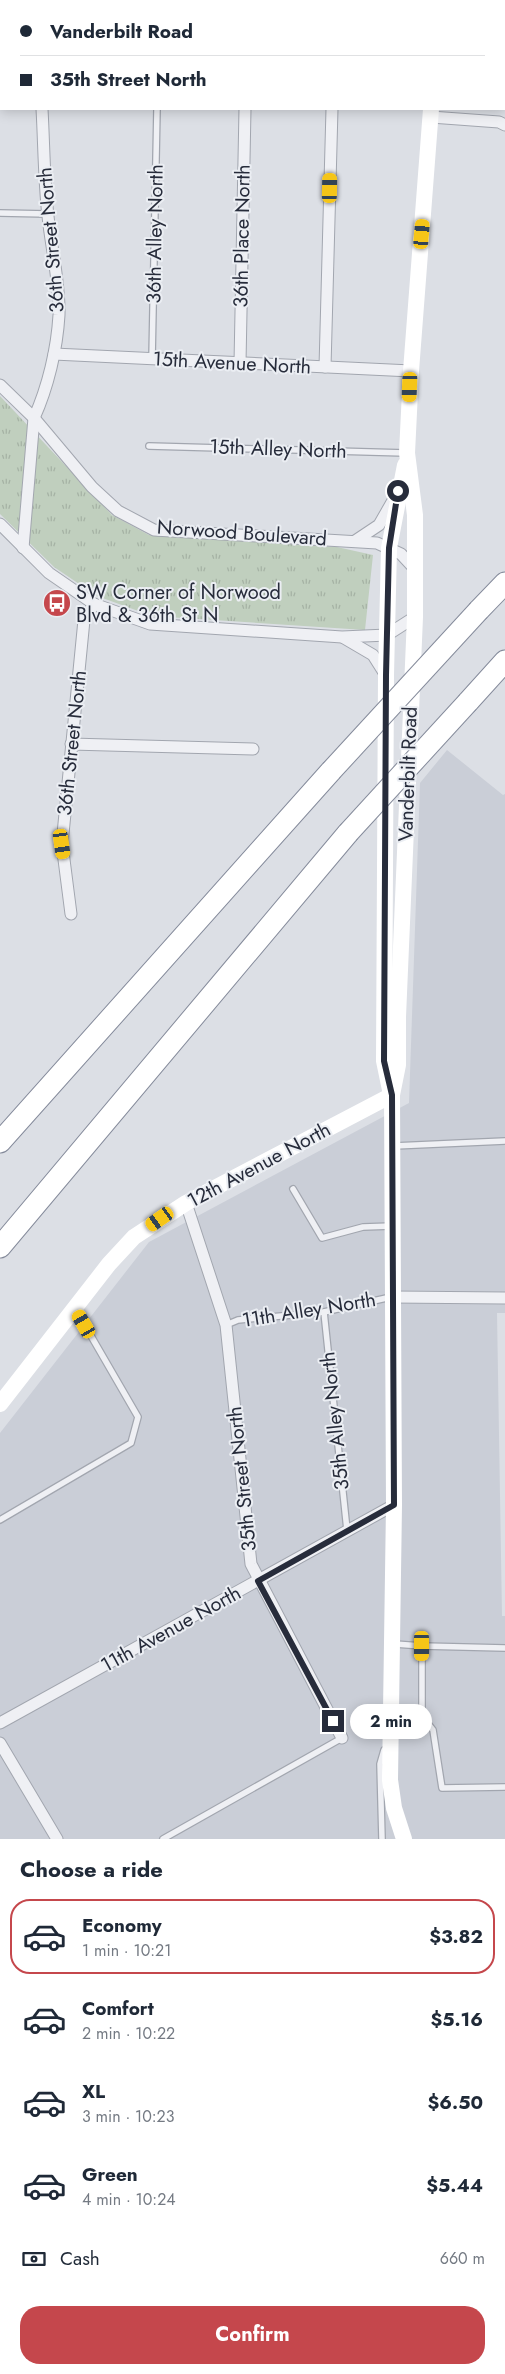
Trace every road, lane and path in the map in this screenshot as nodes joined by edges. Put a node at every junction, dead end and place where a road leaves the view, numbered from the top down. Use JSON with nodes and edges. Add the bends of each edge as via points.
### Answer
{"nodes":[{"id":1,"x":42,"y":110,"type":"edge"},
{"id":2,"x":157,"y":110,"type":"edge"},
{"id":3,"x":245,"y":110,"type":"edge"},
{"id":4,"x":332,"y":110,"type":"edge"},
{"id":5,"x":431,"y":113,"type":"edge"},
{"id":6,"x":505,"y":125,"type":"edge"},
{"id":7,"x":0,"y":213,"type":"edge"},
{"id":8,"x":48,"y":214,"type":"junction"},
{"id":9,"x":54,"y":354,"type":"junction"},
{"id":10,"x":152,"y":359,"type":"junction"},
{"id":11,"x":240,"y":363,"type":"junction"},
{"id":12,"x":325,"y":367,"type":"junction"},
{"id":13,"x":410,"y":371,"type":"junction"},
{"id":14,"x":0,"y":385,"type":"edge"},
{"id":15,"x":34,"y":418,"type":"junction"},
{"id":16,"x":149,"y":446,"type":"dead end"},
{"id":17,"x":407,"y":453,"type":"junction"},
{"id":18,"x":398,"y":491,"type":"junction"},
{"id":19,"x":0,"y":524,"type":"edge"},
{"id":20,"x":355,"y":541,"type":"junction"},
{"id":21,"x":23,"y":548,"type":"junction"},
{"id":22,"x":389,"y":548,"type":"junction"},
{"id":23,"x":414,"y":568,"type":"junction"},
{"id":24,"x":505,"y":583,"type":"edge"},
{"id":25,"x":94,"y":604,"type":"junction"},
{"id":26,"x":415,"y":617,"type":"junction"},
{"id":27,"x":387,"y":635,"type":"junction"},
{"id":28,"x":342,"y":637,"type":"junction"},
{"id":29,"x":505,"y":661,"type":"edge"},
{"id":30,"x":386,"y":675,"type":"junction"},
{"id":31,"x":71,"y":744,"type":"junction"},
{"id":32,"x":253,"y":749,"type":"dead end"},
{"id":33,"x":71,"y":914,"type":"dead end"},
{"id":34,"x":392,"y":1095,"type":"junction"},
{"id":35,"x":505,"y":1141,"type":"edge"},
{"id":36,"x":0,"y":1142,"type":"edge"},
{"id":37,"x":392,"y":1146,"type":"junction"},
{"id":38,"x":293,"y":1189,"type":"dead end"},
{"id":39,"x":186,"y":1203,"type":"junction"},
{"id":40,"x":392,"y":1226,"type":"junction"},
{"id":41,"x":2,"y":1245,"type":"edge"},
{"id":42,"x":392,"y":1297,"type":"junction"},
{"id":43,"x":505,"y":1298,"type":"edge"},
{"id":44,"x":74,"y":1308,"type":"junction"},
{"id":45,"x":324,"y":1312,"type":"junction"},
{"id":46,"x":226,"y":1325,"type":"junction"},
{"id":47,"x":0,"y":1404,"type":"edge"},
{"id":48,"x":394,"y":1505,"type":"junction"},
{"id":49,"x":0,"y":1520,"type":"edge"},
{"id":50,"x":347,"y":1530,"type":"junction"},
{"id":51,"x":258,"y":1581,"type":"junction"},
{"id":52,"x":392,"y":1644,"type":"junction"},
{"id":53,"x":422,"y":1646,"type":"junction"},
{"id":54,"x":505,"y":1648,"type":"edge"},
{"id":55,"x":0,"y":1724,"type":"edge"},
{"id":56,"x":391,"y":1724,"type":"junction"},
{"id":57,"x":342,"y":1738,"type":"joint"},
{"id":58,"x":0,"y":1743,"type":"edge"},
{"id":59,"x":505,"y":1786,"type":"edge"},
{"id":60,"x":57,"y":1839,"type":"edge"},
{"id":61,"x":163,"y":1839,"type":"edge"},
{"id":62,"x":382,"y":1839,"type":"edge"},
{"id":63,"x":404,"y":1839,"type":"edge"}],
"edges":[{"from":1,"to":8,"type":"street","name":"36th Street North"},
{"from":2,"to":10,"type":"lane","name":"36th Alley North"},
{"from":3,"to":11,"type":"street","name":"36th Place North"},
{"from":4,"to":12,"type":"street"},
{"from":5,"to":6,"type":"street"},
{"from":5,"to":13,"type":"street","name":"Vanderbilt Road"},
{"from":7,"to":8,"type":"lane"},
{"from":8,"to":9,"type":"street","name":"36th Street North","via":[[59,315]]},
{"from":9,"to":10,"type":"street","name":"15th Avenue North"},
{"from":9,"to":15,"type":"street","name":"36th Street North"},
{"from":10,"to":11,"type":"street","name":"15th Avenue North"},
{"from":11,"to":12,"type":"street","name":"15th Avenue North"},
{"from":12,"to":13,"type":"street","name":"15th Avenue North"},
{"from":13,"to":17,"type":"street","name":"Vanderbilt Road"},
{"from":14,"to":15,"type":"street","name":"Norwood Boulevard"},
{"from":15,"to":20,"type":"street","name":"Norwood Boulevard","via":[[92,487],[118,511],[154,530]]},
{"from":15,"to":21,"type":"street","name":"36th Street North"},
{"from":16,"to":17,"type":"lane","name":"15th Alley North"},
{"from":17,"to":18,"type":"street","name":"Vanderbilt Road"},
{"from":17,"to":23,"type":"street","name":"Vanderbilt Road","via":[[415,515]]},
{"from":18,"to":20,"type":"street","via":[[379,526]]},
{"from":18,"to":22,"type":"street","name":"Vanderbilt Road"},
{"from":19,"to":21,"type":"street"},
{"from":20,"to":22,"type":"street","name":"Norwood Boulevard"},
{"from":21,"to":25,"type":"street","via":[[49,573]]},
{"from":22,"to":23,"type":"street","name":"Norwood Boulevard"},
{"from":22,"to":27,"type":"street","name":"Vanderbilt Road"},
{"from":23,"to":26,"type":"street","name":"Vanderbilt Road"},
{"from":24,"to":36,"type":"highway","bridge":true,"via":[[331,771]]},
{"from":25,"to":28,"type":"street","via":[[150,624]]},
{"from":25,"to":31,"type":"street","name":"36th Street North","via":[[84,620]]},
{"from":26,"to":27,"type":"street"},
{"from":26,"to":34,"type":"street","name":"Vanderbilt Road","via":[[398,1065]]},
{"from":27,"to":28,"type":"street"},
{"from":27,"to":30,"type":"street","name":"Vanderbilt Road"},
{"from":28,"to":30,"type":"street","via":[[373,655]]},
{"from":29,"to":41,"type":"highway","bridge":true,"via":[[348,833]]},
{"from":30,"to":34,"type":"street","name":"Vanderbilt Road","via":[[384,1061]]},
{"from":31,"to":32,"type":"street"},
{"from":31,"to":33,"type":"street","name":"36th Street North","via":[[62,844]]},
{"from":34,"to":37,"type":"street","name":"Vanderbilt Road"},
{"from":34,"to":39,"type":"street","name":"12th Avenue North"},
{"from":35,"to":37,"type":"lane"},
{"from":37,"to":40,"type":"street","name":"Vanderbilt Road"},
{"from":38,"to":40,"type":"lane","via":[[322,1238],[363,1227]]},
{"from":39,"to":44,"type":"street","name":"12th Avenue North","via":[[134,1237]]},
{"from":39,"to":46,"type":"street","name":"35th Street North"},
{"from":40,"to":42,"type":"street","name":"Vanderbilt Road"},
{"from":42,"to":43,"type":"street"},
{"from":42,"to":45,"type":"lane","name":"11th Alley North"},
{"from":42,"to":48,"type":"street","name":"Vanderbilt Road"},
{"from":44,"to":47,"type":"street","name":"12th Avenue North"},
{"from":44,"to":49,"type":"lane","via":[[138,1417],[131,1444]]},
{"from":45,"to":46,"type":"lane","name":"11th Alley North","via":[[238,1320]]},
{"from":45,"to":50,"type":"lane","name":"35th Alley North"},
{"from":46,"to":51,"type":"street","name":"35th Street North","via":[[250,1564]]},
{"from":48,"to":50,"type":"street","name":"11th Avenue North"},
{"from":48,"to":52,"type":"street","name":"Vanderbilt Road"},
{"from":50,"to":51,"type":"street","name":"11th Avenue North"},
{"from":51,"to":55,"type":"street","name":"11th Avenue North"},
{"from":51,"to":57,"type":"street","name":"35th Street North"},
{"from":52,"to":53,"type":"lane"},
{"from":52,"to":56,"type":"street","name":"Vanderbilt Road"},
{"from":53,"to":54,"type":"lane"},
{"from":53,"to":59,"type":"lane","via":[[422,1716],[433,1730],[442,1788]]},
{"from":56,"to":62,"type":"lane","via":[[380,1764]]},
{"from":56,"to":63,"type":"street","name":"Vanderbilt Road","via":[[390,1780],[394,1808]]},
{"from":57,"to":61,"type":"lane"},
{"from":58,"to":60,"type":"street"}]}
